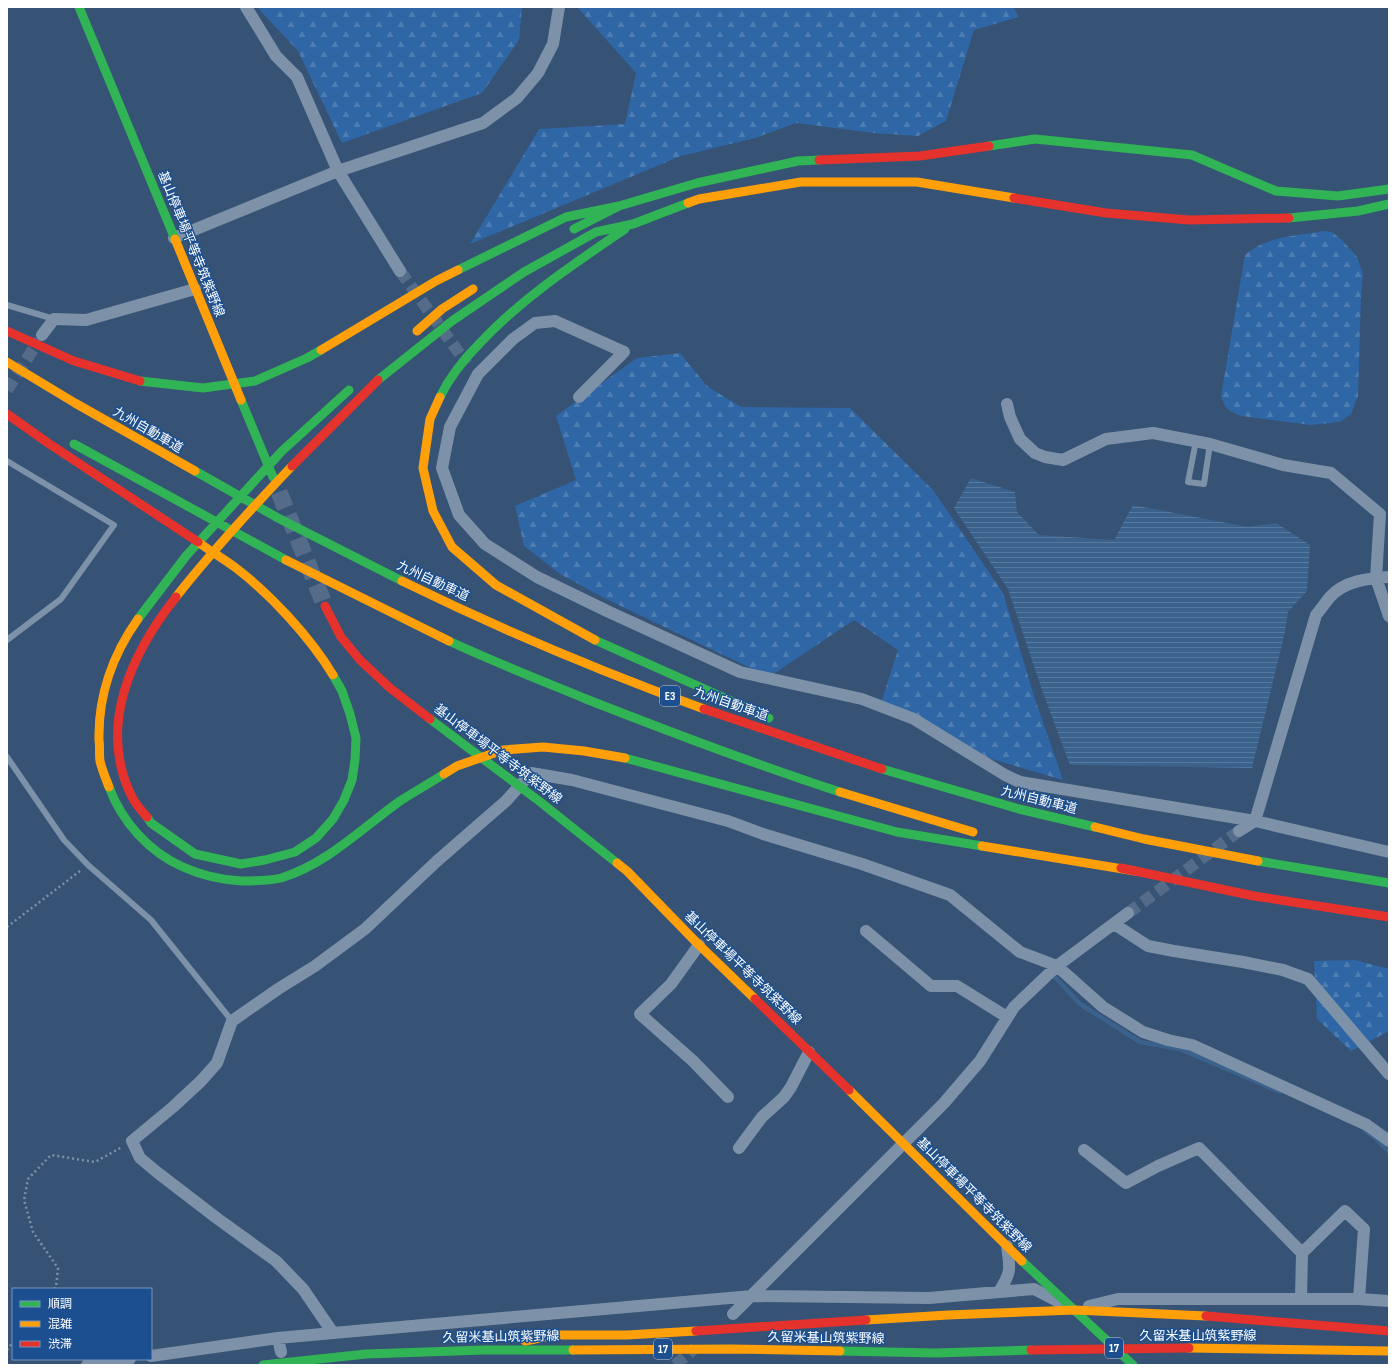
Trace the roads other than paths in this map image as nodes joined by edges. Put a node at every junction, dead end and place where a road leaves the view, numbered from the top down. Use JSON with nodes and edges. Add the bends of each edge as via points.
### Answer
{"nodes":[{"id":1,"x":79,"y":7,"type":"edge"},
{"id":2,"x":246,"y":7,"type":"edge"},
{"id":3,"x":559,"y":7,"type":"edge"},
{"id":4,"x":338,"y":170,"type":"junction"},
{"id":5,"x":1389,"y":189,"type":"edge"},
{"id":6,"x":1389,"y":204,"type":"edge"},
{"id":7,"x":619,"y":206,"type":"junction"},
{"id":8,"x":633,"y":224,"type":"junction"},
{"id":9,"x":564,"y":234,"type":"dead end"},
{"id":10,"x":174,"y":238,"type":"junction"},
{"id":11,"x":400,"y":271,"type":"tunnel mouth"},
{"id":12,"x":479,"y":285,"type":"dead end"},
{"id":13,"x":195,"y":289,"type":"junction"},
{"id":14,"x":7,"y":305,"type":"edge"},
{"id":15,"x":54,"y":319,"type":"junction"},
{"id":16,"x":7,"y":331,"type":"edge"},
{"id":17,"x":42,"y":335,"type":"tunnel mouth"},
{"id":18,"x":408,"y":339,"type":"dead end"},
{"id":19,"x":7,"y":362,"type":"edge"},
{"id":20,"x":356,"y":384,"type":"dead end"},
{"id":21,"x":579,"y":397,"type":"dead end"},
{"id":22,"x":1007,"y":404,"type":"dead end"},
{"id":23,"x":7,"y":406,"type":"edge"},
{"id":24,"x":7,"y":414,"type":"edge"},
{"id":25,"x":28,"y":418,"type":"dead end"},
{"id":26,"x":68,"y":441,"type":"dead end"},
{"id":27,"x":1196,"y":442,"type":"junction"},
{"id":28,"x":1210,"y":444,"type":"junction"},
{"id":29,"x":7,"y":461,"type":"edge"},
{"id":30,"x":279,"y":492,"type":"tunnel mouth"},
{"id":31,"x":1389,"y":577,"type":"edge"},
{"id":32,"x":1376,"y":578,"type":"junction"},
{"id":33,"x":325,"y":606,"type":"tunnel mouth"},
{"id":34,"x":1389,"y":616,"type":"edge"},
{"id":35,"x":7,"y":640,"type":"edge"},
{"id":36,"x":780,"y":723,"type":"dead end"},
{"id":37,"x":794,"y":730,"type":"dead end"},
{"id":38,"x":7,"y":757,"type":"edge"},
{"id":39,"x":873,"y":766,"type":"junction"},
{"id":40,"x":519,"y":786,"type":"junction"},
{"id":41,"x":1255,"y":821,"type":"junction"},
{"id":42,"x":1239,"y":831,"type":"tunnel mouth"},
{"id":43,"x":984,"y":835,"type":"dead end"},
{"id":44,"x":999,"y":839,"type":"dead end"},
{"id":45,"x":1389,"y":852,"type":"edge"},
{"id":46,"x":1135,"y":871,"type":"junction"},
{"id":47,"x":1389,"y":883,"type":"edge"},
{"id":48,"x":1128,"y":913,"type":"tunnel mouth"},
{"id":49,"x":1389,"y":917,"type":"edge"},
{"id":50,"x":1114,"y":924,"type":"junction"},
{"id":51,"x":866,"y":931,"type":"dead end"},
{"id":52,"x":699,"y":945,"type":"junction"},
{"id":53,"x":1057,"y":966,"type":"junction"},
{"id":54,"x":1007,"y":1017,"type":"junction"},
{"id":55,"x":232,"y":1021,"type":"junction"},
{"id":56,"x":809,"y":1052,"type":"junction"},
{"id":57,"x":1389,"y":1074,"type":"edge"},
{"id":58,"x":728,"y":1097,"type":"dead end"},
{"id":59,"x":1389,"y":1141,"type":"edge"},
{"id":60,"x":904,"y":1143,"type":"junction"},
{"id":61,"x":739,"y":1148,"type":"dead end"},
{"id":62,"x":1084,"y":1150,"type":"dead end"},
{"id":63,"x":1007,"y":1246,"type":"junction"},
{"id":64,"x":1302,"y":1253,"type":"junction"},
{"id":65,"x":999,"y":1292,"type":"junction"},
{"id":66,"x":752,"y":1296,"type":"junction"},
{"id":67,"x":1301,"y":1298,"type":"junction"},
{"id":68,"x":1359,"y":1299,"type":"junction"},
{"id":69,"x":1389,"y":1301,"type":"edge"},
{"id":70,"x":1075,"y":1310,"type":"junction"},
{"id":71,"x":733,"y":1314,"type":"dead end"},
{"id":72,"x":1389,"y":1331,"type":"edge"},
{"id":73,"x":333,"y":1333,"type":"junction"},
{"id":74,"x":278,"y":1338,"type":"junction"},
{"id":75,"x":484,"y":1350,"type":"junction"},
{"id":76,"x":1389,"y":1351,"type":"edge"},
{"id":77,"x":281,"y":1352,"type":"dead end"},
{"id":78,"x":152,"y":1356,"type":"edge"},
{"id":79,"x":123,"y":1360,"type":"edge"},
{"id":80,"x":87,"y":1365,"type":"edge"},
{"id":81,"x":263,"y":1365,"type":"edge"},
{"id":82,"x":1133,"y":1365,"type":"edge"}],
"edges":[{"from":1,"to":10,"type":"main road","name":"基山停車場平等寺筑紫野線"},
{"from":2,"to":4,"type":"street","via":[[276,56],[297,77]]},
{"from":3,"to":4,"type":"street","via":[[553,44],[538,73],[517,98],[483,123]]},
{"from":4,"to":10,"type":"street"},
{"from":4,"to":11,"type":"street"},
{"from":5,"to":7,"type":"main road","via":[[1338,196],[1276,191],[1192,155],[1035,139],[920,156],[798,161],[697,183]]},
{"from":6,"to":8,"type":"main road","via":[[1358,211],[1282,219],[1189,220],[1106,213],[917,182],[801,182],[699,199]]},
{"from":7,"to":9,"type":"main road"},
{"from":7,"to":16,"type":"main road","via":[[566,218],[436,281],[307,358],[255,380],[203,388],[143,382],[74,362]]},
{"from":8,"to":24,"type":"main road","via":[[596,232],[524,272],[452,322],[384,375],[246,514],[199,568],[158,620],[139,655],[125,688],[118,718],[118,748],[123,776],[133,799],[151,823],[196,854],[241,864],[295,852],[316,838],[333,820],[352,780],[356,738],[342,691],[324,660],[267,595],[236,568],[48,444]]},
{"from":8,"to":36,"type":"main road","via":[[538,290],[494,328],[462,362],[444,389],[430,419],[423,468],[433,511],[452,547],[496,585],[589,637]]},
{"from":10,"to":13,"type":"main road","name":"基山停車場平等寺筑紫野線"},
{"from":12,"to":18,"type":"main road","via":[[442,309]]},
{"from":13,"to":15,"type":"street","via":[[86,320]]},
{"from":13,"to":30,"type":"main road","name":"基山停車場平等寺筑紫野線"},
{"from":14,"to":15,"type":"lane"},
{"from":15,"to":17,"type":"street"},
{"from":19,"to":39,"type":"main road","name":"九州自動車道","number":"E3","via":[[278,518],[454,606],[638,685]]},
{"from":20,"to":46,"type":"main road","via":[[282,451],[186,556],[137,621],[119,650],[108,676],[98,732],[100,760],[109,789],[121,812],[136,832],[153,849],[174,863],[216,879],[250,881],[280,878],[309,866],[347,842],[401,801],[457,766],[503,750],[543,746],[630,759],[897,832]]},
{"from":21,"to":41,"type":"street","via":[[624,352],[555,321],[535,323],[474,371],[450,427],[442,468],[460,515],[485,544],[538,578],[740,672],[862,699],[914,720],[1020,782]]},
{"from":22,"to":27,"type":"street","via":[[1020,439],[1045,457],[1063,460],[1106,439],[1153,433]]},
{"from":23,"to":25,"type":"main road"},
{"from":26,"to":43,"type":"main road","via":[[261,548],[439,636],[531,676],[624,715],[739,758],[851,796]]},
{"from":27,"to":28,"type":"street"},
{"from":27,"to":28,"type":"lane","via":[[1188,482],[1204,484]]},
{"from":28,"to":32,"type":"street","via":[[1283,465],[1332,474],[1383,513]]},
{"from":29,"to":35,"type":"lane","via":[[114,525],[61,599]]},
{"from":31,"to":32,"type":"street"},
{"from":32,"to":34,"type":"street"},
{"from":32,"to":41,"type":"street","via":[[1349,584],[1331,596],[1316,615]]},
{"from":33,"to":40,"type":"main road","name":"基山停車場平等寺筑紫野線","via":[[341,637],[360,660],[390,688]]},
{"from":37,"to":39,"type":"main road"},
{"from":38,"to":55,"type":"lane","via":[[64,840],[88,865],[151,920]]},
{"from":39,"to":47,"type":"main road","name":"九州自動車道","number":"E3","via":[[1019,809],[1144,839]]},
{"from":40,"to":52,"type":"main road","name":"基山停車場平等寺筑紫野線","via":[[627,871]]},
{"from":40,"to":53,"type":"street","via":[[531,773],[572,780],[728,821],[862,864],[950,895],[1020,952]]},
{"from":40,"to":55,"type":"street","via":[[506,801],[365,929]]},
{"from":41,"to":42,"type":"street"},
{"from":41,"to":45,"type":"street"},
{"from":44,"to":46,"type":"main road"},
{"from":46,"to":49,"type":"main road","via":[[1254,896]]},
{"from":48,"to":50,"type":"street"},
{"from":50,"to":53,"type":"street"},
{"from":50,"to":57,"type":"street","via":[[1148,946],[1283,970],[1308,979]]},
{"from":51,"to":54,"type":"street","via":[[931,986],[957,986]]},
{"from":52,"to":56,"type":"main road","name":"基山停車場平等寺筑紫野線"},
{"from":52,"to":58,"type":"street","via":[[671,984],[640,1014],[693,1061]]},
{"from":53,"to":54,"type":"street"},
{"from":53,"to":59,"type":"street","via":[[1103,1007],[1143,1032],[1192,1044],[1367,1125]]},
{"from":54,"to":60,"type":"street","via":[[980,1060],[944,1103]]},
{"from":55,"to":73,"type":"street","via":[[217,1063],[173,1107],[132,1141],[140,1158],[276,1261],[303,1289]]},
{"from":56,"to":60,"type":"main road","name":"基山停車場平等寺筑紫野線"},
{"from":56,"to":61,"type":"street","via":[[784,1097],[762,1117]]},
{"from":60,"to":63,"type":"main road","name":"基山停車場平等寺筑紫野線"},
{"from":60,"to":66,"type":"street"},
{"from":62,"to":64,"type":"street","via":[[1126,1183],[1200,1148]]},
{"from":63,"to":65,"type":"street","via":[[1009,1276]]},
{"from":63,"to":70,"type":"main road","name":"基山停車場平等寺筑紫野線"},
{"from":64,"to":67,"type":"street"},
{"from":64,"to":68,"type":"street","via":[[1345,1210],[1364,1229]]},
{"from":65,"to":66,"type":"street","via":[[929,1298]]},
{"from":65,"to":70,"type":"street","via":[[1034,1288]]},
{"from":66,"to":71,"type":"street"},
{"from":66,"to":73,"type":"street"},
{"from":67,"to":68,"type":"street"},
{"from":67,"to":70,"type":"street","via":[[1118,1299]]},
{"from":68,"to":69,"type":"street"},
{"from":70,"to":72,"type":"main road","via":[[1202,1316]]},
{"from":70,"to":75,"type":"main road","via":[[940,1315],[627,1335],[555,1335]]},
{"from":70,"to":82,"type":"main road","name":"基山停車場平等寺筑紫野線"},
{"from":73,"to":74,"type":"street"},
{"from":74,"to":77,"type":"street"},
{"from":74,"to":78,"type":"street"},
{"from":75,"to":76,"type":"main road","name":"久留米基山筑紫野線","number":"17","via":[[730,1349],[936,1353],[1165,1348]]},
{"from":75,"to":81,"type":"main road","name":"久留米基山筑紫野線","number":"17","via":[[366,1354]]},
{"from":79,"to":80,"type":"street"}]}
